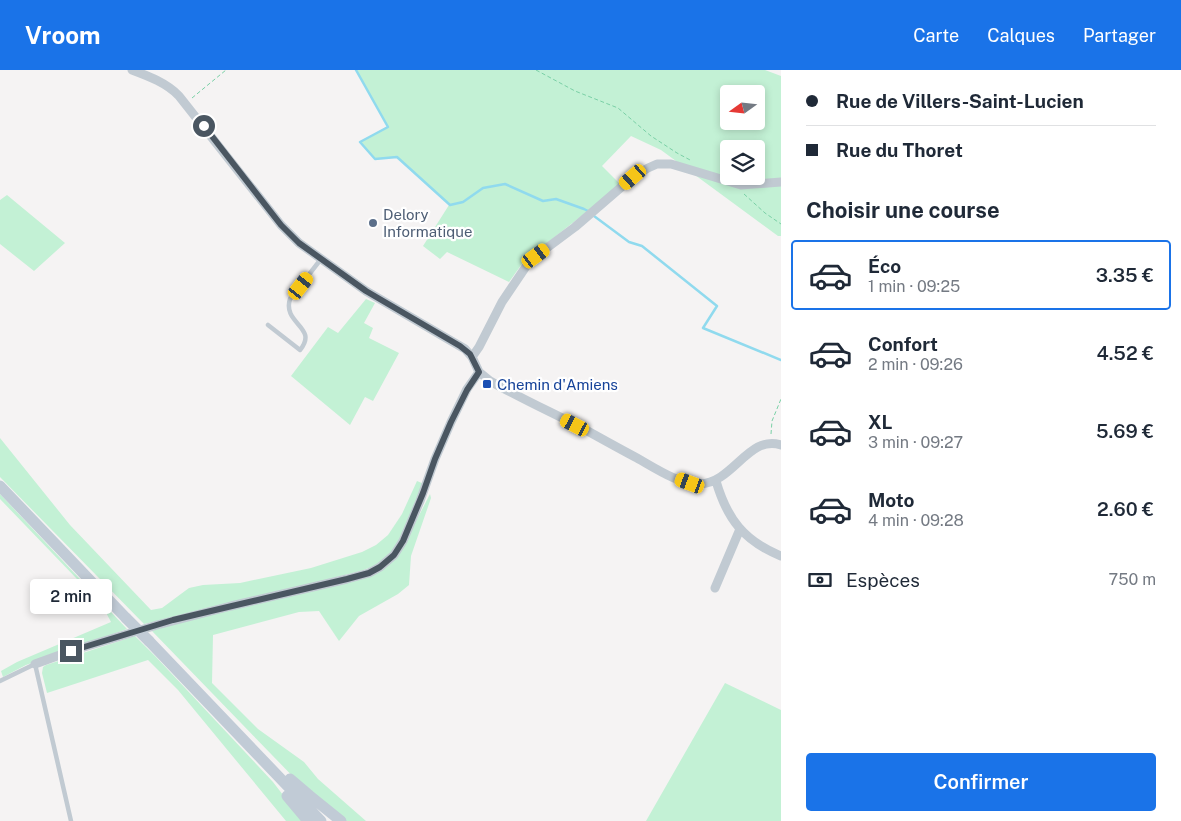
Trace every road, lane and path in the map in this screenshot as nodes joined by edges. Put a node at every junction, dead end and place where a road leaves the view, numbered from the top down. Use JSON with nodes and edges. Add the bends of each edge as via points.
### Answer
{"nodes":[{"id":1,"x":132,"y":70,"type":"edge"},
{"id":2,"x":226,"y":70,"type":"edge"},
{"id":3,"x":536,"y":70,"type":"edge"},
{"id":4,"x":185,"y":103,"type":"junction"},
{"id":5,"x":694,"y":162,"type":"dead end"},
{"id":6,"x":781,"y":182,"type":"edge"},
{"id":7,"x":742,"y":192,"type":"dead end"},
{"id":8,"x":781,"y":224,"type":"edge"},
{"id":9,"x":321,"y":259,"type":"junction"},
{"id":10,"x":268,"y":325,"type":"dead end"},
{"id":11,"x":472,"y":356,"type":"junction"},
{"id":12,"x":479,"y":372,"type":"junction"},
{"id":13,"x":781,"y":399,"type":"edge"},
{"id":14,"x":777,"y":444,"type":"edge"},
{"id":15,"x":716,"y":481,"type":"junction"},
{"id":16,"x":0,"y":486,"type":"edge"},
{"id":17,"x":740,"y":529,"type":"junction"},
{"id":18,"x":781,"y":556,"type":"edge"},
{"id":19,"x":715,"y":588,"type":"dead end"},
{"id":20,"x":35,"y":664,"type":"junction"},
{"id":21,"x":0,"y":681,"type":"edge"},
{"id":22,"x":220,"y":716,"type":"junction"},
{"id":23,"x":71,"y":821,"type":"edge"},
{"id":24,"x":308,"y":821,"type":"edge"},
{"id":25,"x":321,"y":821,"type":"edge"},
{"id":26,"x":340,"y":821,"type":"edge"}],
"edges":[{"from":1,"to":4,"type":"street","via":[[168,87]]},
{"from":2,"to":4,"type":"path"},
{"from":3,"to":5,"type":"path","via":[[575,91],[618,108],[651,136]]},
{"from":4,"to":9,"type":"street","via":[[285,230]]},
{"from":6,"to":11,"type":"street","via":[[741,185],[671,164],[648,168],[527,265]]},
{"from":7,"to":8,"type":"path"},
{"from":9,"to":10,"type":"lane","via":[[288,305],[306,335],[300,350]]},
{"from":9,"to":11,"type":"street","via":[[373,296]]},
{"from":11,"to":12,"type":"street"},
{"from":12,"to":15,"type":"street","via":[[493,383],[669,475],[695,484]]},
{"from":12,"to":20,"type":"street","via":[[451,422],[403,541],[394,555],[380,567],[347,579],[156,625]]},
{"from":13,"to":14,"type":"path","via":[[771,426]]},
{"from":14,"to":15,"type":"street","via":[[764,444],[754,449]]},
{"from":15,"to":17,"type":"street"},
{"from":16,"to":22,"type":"main road","bridge":true},
{"from":17,"to":18,"type":"street","via":[[760,547]]},
{"from":17,"to":19,"type":"street"},
{"from":20,"to":21,"type":"lane"},
{"from":20,"to":23,"type":"lane"},
{"from":22,"to":24,"type":"main road"},
{"from":22,"to":25,"type":"main road"},
{"from":22,"to":26,"type":"main road"}]}
